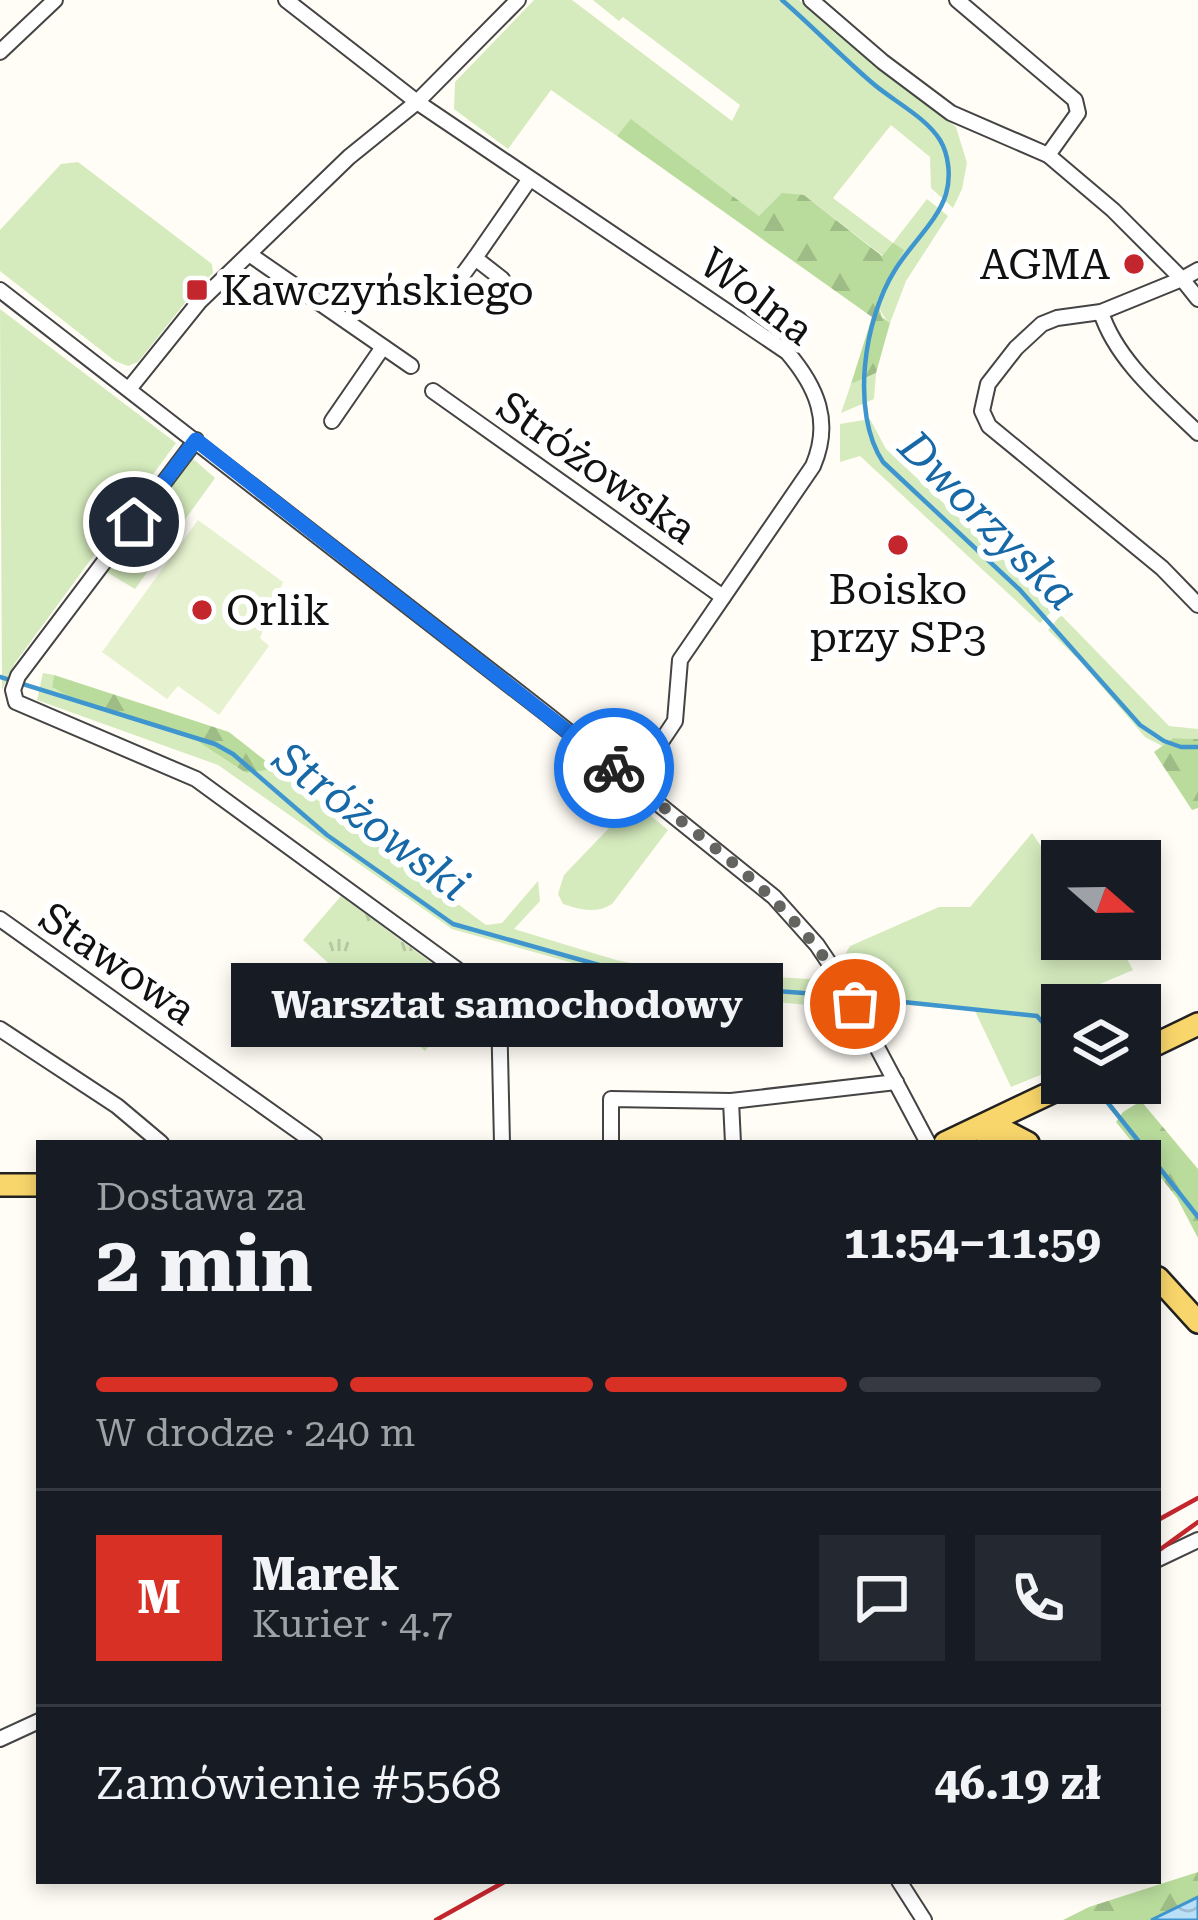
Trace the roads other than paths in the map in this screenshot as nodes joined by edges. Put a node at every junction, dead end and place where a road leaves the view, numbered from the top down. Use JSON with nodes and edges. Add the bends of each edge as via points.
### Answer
{"nodes":[{"id":1,"x":56,"y":0,"type":"edge"},
{"id":2,"x":286,"y":0,"type":"edge"},
{"id":3,"x":518,"y":0,"type":"edge"},
{"id":4,"x":811,"y":0,"type":"edge"},
{"id":5,"x":957,"y":0,"type":"edge"},
{"id":6,"x":0,"y":52,"type":"edge"},
{"id":7,"x":417,"y":102,"type":"junction"},
{"id":8,"x":1048,"y":155,"type":"junction"},
{"id":9,"x":529,"y":180,"type":"junction"},
{"id":10,"x":249,"y":254,"type":"junction"},
{"id":11,"x":475,"y":258,"type":"junction"},
{"id":12,"x":1198,"y":270,"type":"edge"},
{"id":13,"x":502,"y":279,"type":"dead end"},
{"id":14,"x":1182,"y":279,"type":"junction"},
{"id":15,"x":0,"y":290,"type":"edge"},
{"id":16,"x":446,"y":299,"type":"dead end"},
{"id":17,"x":1198,"y":299,"type":"edge"},
{"id":18,"x":1101,"y":313,"type":"junction"},
{"id":19,"x":383,"y":347,"type":"junction"},
{"id":20,"x":411,"y":366,"type":"dead end"},
{"id":21,"x":129,"y":389,"type":"junction"},
{"id":22,"x":433,"y":391,"type":"dead end"},
{"id":23,"x":332,"y":422,"type":"dead end"},
{"id":24,"x":1198,"y":433,"type":"edge"},
{"id":25,"x":196,"y":440,"type":"junction"},
{"id":26,"x":723,"y":597,"type":"junction"},
{"id":27,"x":1198,"y":605,"type":"edge"},
{"id":28,"x":12,"y":692,"type":"edge"},
{"id":29,"x":633,"y":784,"type":"junction"},
{"id":30,"x":0,"y":920,"type":"edge"},
{"id":31,"x":1198,"y":1024,"type":"edge"},
{"id":32,"x":0,"y":1029,"type":"edge"},
{"id":33,"x":1161,"y":1042,"type":"edge"},
{"id":34,"x":896,"y":1082,"type":"junction"},
{"id":35,"x":1041,"y":1097,"type":"edge"},
{"id":36,"x":731,"y":1101,"type":"junction"},
{"id":37,"x":1047,"y":1104,"type":"edge"},
{"id":38,"x":968,"y":1132,"type":"junction"},
{"id":39,"x":157,"y":1140,"type":"edge"},
{"id":40,"x":311,"y":1140,"type":"edge"},
{"id":41,"x":502,"y":1140,"type":"edge"},
{"id":42,"x":611,"y":1140,"type":"edge"},
{"id":43,"x":733,"y":1140,"type":"edge"},
{"id":44,"x":926,"y":1140,"type":"edge"},
{"id":45,"x":951,"y":1140,"type":"edge"},
{"id":46,"x":1022,"y":1140,"type":"edge"},
{"id":47,"x":1036,"y":1140,"type":"edge"},
{"id":48,"x":0,"y":1185,"type":"edge"},
{"id":49,"x":36,"y":1186,"type":"edge"},
{"id":50,"x":1161,"y":1281,"type":"edge"},
{"id":51,"x":1198,"y":1322,"type":"edge"},
{"id":52,"x":1198,"y":1540,"type":"edge"},
{"id":53,"x":1161,"y":1558,"type":"edge"},
{"id":54,"x":36,"y":1722,"type":"edge"},
{"id":55,"x":0,"y":1739,"type":"edge"},
{"id":56,"x":901,"y":1884,"type":"edge"},
{"id":57,"x":923,"y":1920,"type":"edge"}],
"edges":[{"from":1,"to":6,"type":"street"},
{"from":2,"to":7,"type":"street","name":"Wolna"},
{"from":3,"to":7,"type":"street"},
{"from":4,"to":8,"type":"street","via":[[951,113]]},
{"from":5,"to":8,"type":"street","via":[[1075,100],[1078,113]]},
{"from":7,"to":9,"type":"street","name":"Wolna"},
{"from":7,"to":10,"type":"street"},
{"from":8,"to":14,"type":"street"},
{"from":9,"to":11,"type":"street"},
{"from":9,"to":26,"type":"street","name":"Wolna","via":[[777,345],[816,393],[823,434],[813,466]]},
{"from":10,"to":19,"type":"street"},
{"from":10,"to":21,"type":"street"},
{"from":11,"to":13,"type":"street"},
{"from":11,"to":16,"type":"street"},
{"from":12,"to":14,"type":"street"},
{"from":14,"to":17,"type":"street"},
{"from":14,"to":18,"type":"street"},
{"from":15,"to":21,"type":"street"},
{"from":18,"to":24,"type":"street","via":[[1124,355]]},
{"from":18,"to":27,"type":"street","via":[[1042,324],[988,384],[982,411],[988,426]]},
{"from":19,"to":20,"type":"street"},
{"from":19,"to":23,"type":"street"},
{"from":21,"to":25,"type":"street"},
{"from":22,"to":26,"type":"street","name":"Stróżowska"},
{"from":25,"to":28,"type":"street"},
{"from":25,"to":29,"type":"street"},
{"from":26,"to":29,"type":"street","name":"Wolna","via":[[680,659],[675,721]]},
{"from":28,"to":41,"type":"street","via":[[196,778],[470,979],[499,1010]]},
{"from":29,"to":34,"type":"street","via":[[774,897],[817,945]]},
{"from":30,"to":40,"type":"street","name":"Stawowa"},
{"from":31,"to":33,"type":"main road"},
{"from":32,"to":39,"type":"street"},
{"from":34,"to":36,"type":"street"},
{"from":34,"to":44,"type":"street"},
{"from":35,"to":38,"type":"main road"},
{"from":36,"to":42,"type":"street","via":[[611,1099]]},
{"from":36,"to":43,"type":"street"},
{"from":37,"to":47,"type":"main road","via":[[1034,1118]]},
{"from":38,"to":45,"type":"main road"},
{"from":38,"to":46,"type":"main road","via":[[1003,1130]]},
{"from":48,"to":49,"type":"main road"},
{"from":50,"to":51,"type":"main road"},
{"from":52,"to":53,"type":"street"},
{"from":54,"to":55,"type":"street"},
{"from":56,"to":57,"type":"street"}]}
